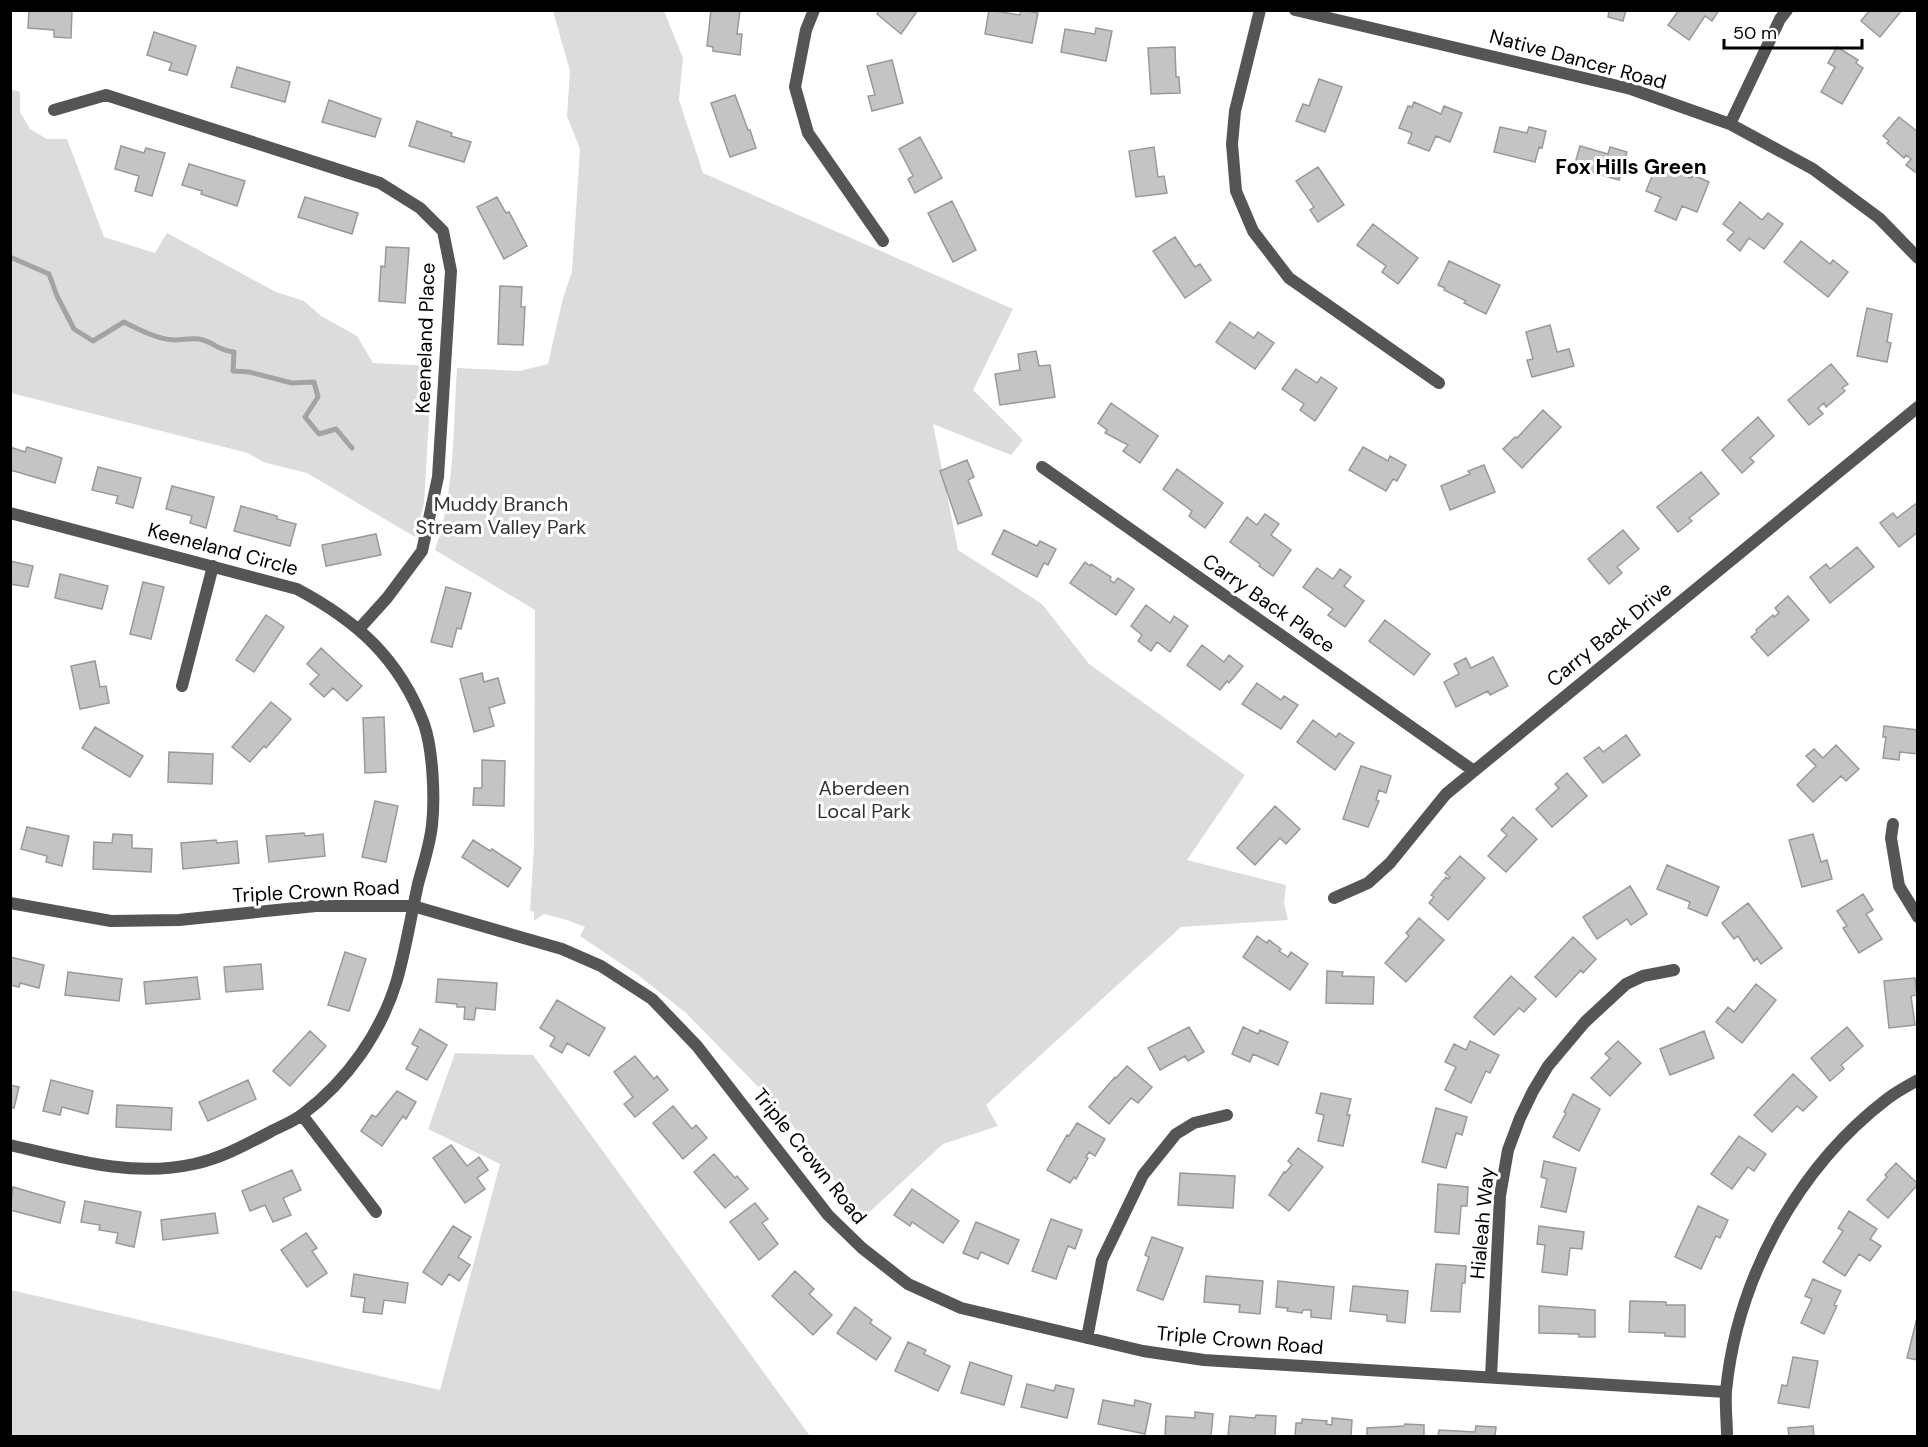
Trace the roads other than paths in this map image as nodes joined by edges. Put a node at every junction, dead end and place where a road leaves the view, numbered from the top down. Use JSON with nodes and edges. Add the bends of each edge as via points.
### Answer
{"nodes":[{"id":1,"x":814,"y":10,"type":"edge"},
{"id":2,"x":1260,"y":10,"type":"edge"},
{"id":3,"x":1295,"y":10,"type":"edge"},
{"id":4,"x":1787,"y":10,"type":"edge"},
{"id":5,"x":54,"y":110,"type":"dead end"},
{"id":6,"x":1730,"y":124,"type":"junction"},
{"id":7,"x":883,"y":241,"type":"dead end"},
{"id":8,"x":1917,"y":258,"type":"edge"},
{"id":9,"x":1439,"y":383,"type":"dead end"},
{"id":10,"x":1917,"y":407,"type":"edge"},
{"id":11,"x":1042,"y":466,"type":"dead end"},
{"id":12,"x":10,"y":513,"type":"edge"},
{"id":13,"x":213,"y":566,"type":"junction"},
{"id":14,"x":359,"y":629,"type":"junction"},
{"id":15,"x":182,"y":686,"type":"dead end"},
{"id":16,"x":1474,"y":771,"type":"junction"},
{"id":17,"x":1893,"y":824,"type":"dead end"},
{"id":18,"x":1334,"y":898,"type":"dead end"},
{"id":19,"x":10,"y":903,"type":"edge"},
{"id":20,"x":413,"y":906,"type":"junction"},
{"id":21,"x":1917,"y":917,"type":"edge"},
{"id":22,"x":1674,"y":970,"type":"dead end"},
{"id":23,"x":1917,"y":1080,"type":"edge"},
{"id":24,"x":302,"y":1115,"type":"junction"},
{"id":25,"x":1227,"y":1115,"type":"dead end"},
{"id":26,"x":10,"y":1145,"type":"edge"},
{"id":27,"x":376,"y":1212,"type":"dead end"},
{"id":28,"x":1087,"y":1338,"type":"junction"},
{"id":29,"x":1491,"y":1377,"type":"junction"},
{"id":30,"x":1726,"y":1392,"type":"junction"},
{"id":31,"x":1727,"y":1437,"type":"edge"}],
"edges":[{"from":1,"to":7,"type":"street","via":[[795,87],[808,133]]},
{"from":2,"to":9,"type":"street","via":[[1235,111],[1232,144],[1236,191],[1252,231],[1289,278]]},
{"from":3,"to":6,"type":"street","name":"Native Dancer Road","via":[[1632,89]]},
{"from":4,"to":6,"type":"street"},
{"from":5,"to":14,"type":"street","name":"Keeneland Place","via":[[106,95],[380,183],[420,208],[443,231],[451,271],[438,477],[427,530],[422,551]]},
{"from":6,"to":8,"type":"street","name":"Native Dancer Road","via":[[1813,169],[1879,218]]},
{"from":10,"to":16,"type":"street","name":"Carry Back Drive"},
{"from":11,"to":16,"type":"street","name":"Carry Back Place"},
{"from":12,"to":13,"type":"street","name":"Keeneland Circle"},
{"from":13,"to":14,"type":"street","name":"Keeneland Circle","via":[[297,589]]},
{"from":13,"to":15,"type":"street"},
{"from":14,"to":20,"type":"street","name":"Keeneland Circle","via":[[391,663],[410,694],[432,755],[432,825]]},
{"from":16,"to":18,"type":"street","name":"Carry Back Drive","via":[[1446,794],[1376,876]]},
{"from":17,"to":21,"type":"street","via":[[1891,838],[1899,885]]},
{"from":19,"to":20,"type":"street","name":"Triple Crown Road","via":[[111,921],[179,920],[316,906]]},
{"from":20,"to":24,"type":"street","name":"Keeneland Circle","via":[[397,981],[376,1033],[340,1082]]},
{"from":20,"to":28,"type":"street","name":"Triple Crown Road","via":[[562,949],[601,966],[652,999],[697,1046],[828,1215],[908,1284],[961,1308]]},
{"from":22,"to":29,"type":"street","name":"Hialeah Way","via":[[1626,984],[1585,1022],[1548,1066],[1520,1118],[1508,1150],[1500,1196]]},
{"from":23,"to":30,"type":"street","via":[[1887,1098],[1850,1131],[1805,1182],[1768,1243],[1749,1288]]},
{"from":24,"to":26,"type":"street","name":"Keeneland Circle","via":[[226,1155],[192,1165],[137,1170],[101,1166]]},
{"from":24,"to":27,"type":"street"},
{"from":25,"to":28,"type":"street","via":[[1194,1123],[1176,1134],[1143,1175],[1102,1260]]},
{"from":28,"to":29,"type":"street","name":"Triple Crown Road","via":[[1204,1360]]},
{"from":29,"to":30,"type":"street","name":"Triple Crown Road"},
{"from":30,"to":31,"type":"street"}]}
